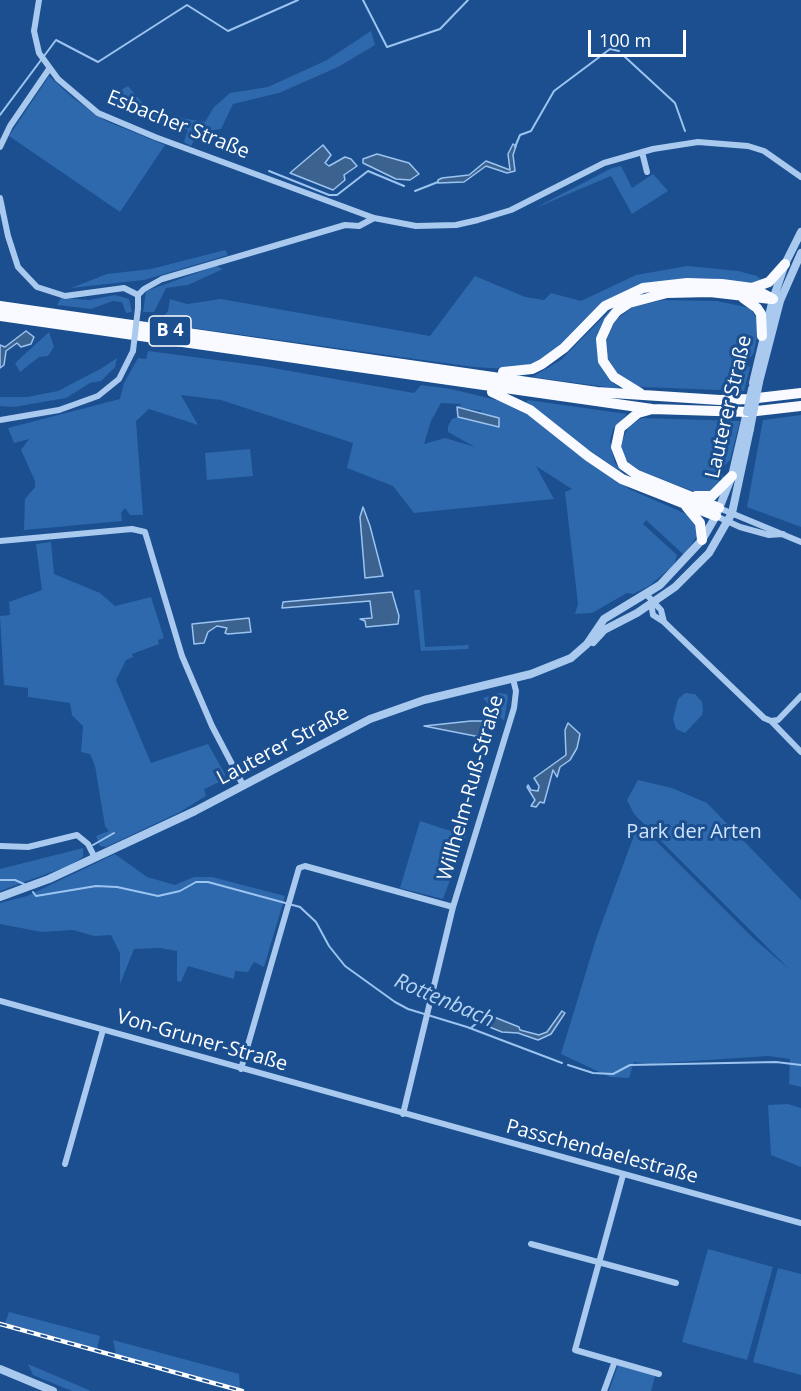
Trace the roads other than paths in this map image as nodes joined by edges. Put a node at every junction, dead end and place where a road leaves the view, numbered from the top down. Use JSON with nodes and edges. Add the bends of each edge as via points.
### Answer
{"nodes":[{"id":1,"x":39,"y":0,"type":"edge"},
{"id":2,"x":47,"y":66,"type":"junction"},
{"id":3,"x":0,"y":147,"type":"edge"},
{"id":4,"x":642,"y":152,"type":"junction"},
{"id":5,"x":647,"y":172,"type":"dead end"},
{"id":6,"x":801,"y":177,"type":"edge"},
{"id":7,"x":0,"y":198,"type":"edge"},
{"id":8,"x":374,"y":218,"type":"junction"},
{"id":9,"x":801,"y":232,"type":"edge"},
{"id":10,"x":801,"y":253,"type":"edge"},
{"id":11,"x":785,"y":264,"type":"junction"},
{"id":12,"x":752,"y":288,"type":"junction"},
{"id":13,"x":731,"y":294,"type":"junction"},
{"id":14,"x":138,"y":295,"type":"junction"},
{"id":15,"x":776,"y":300,"type":"junction"},
{"id":16,"x":0,"y":306,"type":"edge"},
{"id":17,"x":0,"y":316,"type":"edge"},
{"id":18,"x":762,"y":336,"type":"junction"},
{"id":19,"x":473,"y":373,"type":"junction"},
{"id":20,"x":756,"y":382,"type":"junction"},
{"id":21,"x":471,"y":385,"type":"junction"},
{"id":22,"x":801,"y":393,"type":"edge"},
{"id":23,"x":652,"y":396,"type":"junction"},
{"id":24,"x":801,"y":406,"type":"edge"},
{"id":25,"x":652,"y":409,"type":"junction"},
{"id":26,"x":0,"y":420,"type":"edge"},
{"id":27,"x":747,"y":429,"type":"junction"},
{"id":28,"x":732,"y":476,"type":"junction"},
{"id":29,"x":687,"y":500,"type":"junction"},
{"id":30,"x":718,"y":512,"type":"junction"},
{"id":31,"x":730,"y":517,"type":"junction"},
{"id":32,"x":702,"y":540,"type":"junction"},
{"id":33,"x":0,"y":541,"type":"edge"},
{"id":34,"x":801,"y":542,"type":"edge"},
{"id":35,"x":649,"y":598,"type":"junction"},
{"id":36,"x":513,"y":679,"type":"junction"},
{"id":37,"x":801,"y":696,"type":"edge"},
{"id":38,"x":771,"y":721,"type":"junction"},
{"id":39,"x":801,"y":752,"type":"edge"},
{"id":40,"x":243,"y":785,"type":"junction"},
{"id":41,"x":0,"y":846,"type":"edge"},
{"id":42,"x":95,"y":858,"type":"junction"},
{"id":43,"x":0,"y":897,"type":"edge"},
{"id":44,"x":453,"y":907,"type":"junction"},
{"id":45,"x":0,"y":1001,"type":"edge"},
{"id":46,"x":103,"y":1030,"type":"junction"},
{"id":47,"x":241,"y":1069,"type":"junction"},
{"id":48,"x":399,"y":1113,"type":"junction"},
{"id":49,"x":64,"y":1164,"type":"dead end"},
{"id":50,"x":623,"y":1174,"type":"junction"},
{"id":51,"x":801,"y":1223,"type":"edge"},
{"id":52,"x":531,"y":1244,"type":"dead end"},
{"id":53,"x":599,"y":1262,"type":"junction"},
{"id":54,"x":676,"y":1283,"type":"dead end"},
{"id":55,"x":615,"y":1361,"type":"junction"},
{"id":56,"x":0,"y":1369,"type":"edge"},
{"id":57,"x":659,"y":1374,"type":"dead end"},
{"id":58,"x":53,"y":1391,"type":"edge"},
{"id":59,"x":604,"y":1391,"type":"edge"}],
"edges":[{"from":1,"to":2,"type":"street","name":"Esbacher Straße","via":[[34,31]]},
{"from":2,"to":3,"type":"street"},
{"from":2,"to":8,"type":"street","name":"Esbacher Straße","via":[[91,108],[115,121]]},
{"from":4,"to":5,"type":"street"},
{"from":4,"to":6,"type":"street","name":"Esbacher Straße","via":[[698,142],[729,142],[764,151]]},
{"from":4,"to":8,"type":"street","name":"Esbacher Straße","via":[[596,167],[511,210],[478,220],[416,226]]},
{"from":7,"to":14,"type":"street","via":[[18,267],[37,286],[65,297],[124,288]]},
{"from":8,"to":14,"type":"street","via":[[359,226],[345,225],[162,279]]},
{"from":9,"to":11,"type":"street","name":"Lauterer Straße"},
{"from":10,"to":15,"type":"street","name":"Lauterer Straße"},
{"from":11,"to":12,"type":"highway","via":[[772,280]]},
{"from":11,"to":15,"type":"street","name":"Lauterer Straße"},
{"from":12,"to":15,"type":"highway"},
{"from":12,"to":19,"type":"highway","number":"B 4","via":[[704,282],[643,288],[605,306],[564,348],[542,364],[515,372]]},
{"from":13,"to":15,"type":"highway"},
{"from":13,"to":18,"type":"highway","via":[[757,308]]},
{"from":13,"to":23,"type":"highway","via":[[667,293],[628,303],[609,321],[601,339],[607,369],[626,386]]},
{"from":14,"to":26,"type":"street","bridge":true,"via":[[133,351],[119,379],[98,396],[59,410]]},
{"from":15,"to":18,"type":"street","name":"Lauterer Straße"},
{"from":15,"to":20,"type":"street","name":"Lauterer Straße"},
{"from":16,"to":19,"type":"highway","number":"B 4"},
{"from":17,"to":21,"type":"highway","number":"B 4"},
{"from":18,"to":20,"type":"street","name":"Lauterer Straße"},
{"from":19,"to":23,"type":"highway","number":"B 4","via":[[597,392]]},
{"from":20,"to":27,"type":"street","name":"Lauterer Straße","bridge":true},
{"from":21,"to":25,"type":"highway","number":"B 4"},
{"from":21,"to":29,"type":"highway","via":[[520,404],[622,479]]},
{"from":22,"to":23,"type":"highway","number":"B 4","via":[[749,399]]},
{"from":24,"to":25,"type":"highway","number":"B 4","via":[[748,412]]},
{"from":25,"to":29,"type":"highway","via":[[638,413],[620,428],[616,437],[618,456],[637,475]]},
{"from":27,"to":28,"type":"street","name":"Lauterer Straße"},
{"from":27,"to":31,"type":"street","name":"Lauterer Straße"},
{"from":28,"to":29,"type":"highway","via":[[712,496]]},
{"from":28,"to":30,"type":"street","name":"Lauterer Straße"},
{"from":29,"to":30,"type":"highway"},
{"from":29,"to":32,"type":"highway","via":[[697,517]]},
{"from":30,"to":31,"type":"street"},
{"from":30,"to":32,"type":"street","name":"Lauterer Straße"},
{"from":31,"to":34,"type":"street"},
{"from":31,"to":35,"type":"street","name":"Lauterer Straße","via":[[700,564]]},
{"from":32,"to":35,"type":"street","name":"Lauterer Straße"},
{"from":33,"to":40,"type":"street","via":[[132,529],[145,532],[182,656]]},
{"from":35,"to":36,"type":"street","name":"Lauterer Straße","via":[[565,662]]},
{"from":35,"to":38,"type":"street","via":[[659,608],[664,622]]},
{"from":36,"to":40,"type":"street","name":"Lauterer Straße","via":[[424,700],[370,719]]},
{"from":36,"to":44,"type":"street","name":"Willhelm-Ruß-Straße","via":[[514,708]]},
{"from":37,"to":38,"type":"street","via":[[778,720]]},
{"from":38,"to":39,"type":"street"},
{"from":40,"to":42,"type":"street","name":"Lauterer Straße"},
{"from":41,"to":42,"type":"street","via":[[28,848],[77,835],[88,843]]},
{"from":42,"to":43,"type":"street","name":"Lauterer Straße"},
{"from":44,"to":47,"type":"street","name":"Willhelm-Ruß-Straße","via":[[305,866],[296,874]]},
{"from":44,"to":48,"type":"street","name":"Willhelm-Ruß-Straße"},
{"from":45,"to":46,"type":"street","name":"Von-Gruner-Straße"},
{"from":46,"to":47,"type":"street","name":"Von-Gruner-Straße"},
{"from":46,"to":49,"type":"street"},
{"from":47,"to":48,"type":"street","name":"Von-Gruner-Straße"},
{"from":48,"to":50,"type":"street","name":"Passchendaelestraße"},
{"from":50,"to":51,"type":"street","name":"Passchendaelestraße"},
{"from":50,"to":53,"type":"street"},
{"from":52,"to":53,"type":"street"},
{"from":53,"to":54,"type":"street"},
{"from":53,"to":55,"type":"street","via":[[574,1350]]},
{"from":55,"to":57,"type":"street"},
{"from":55,"to":59,"type":"street"},
{"from":56,"to":58,"type":"street"}]}
